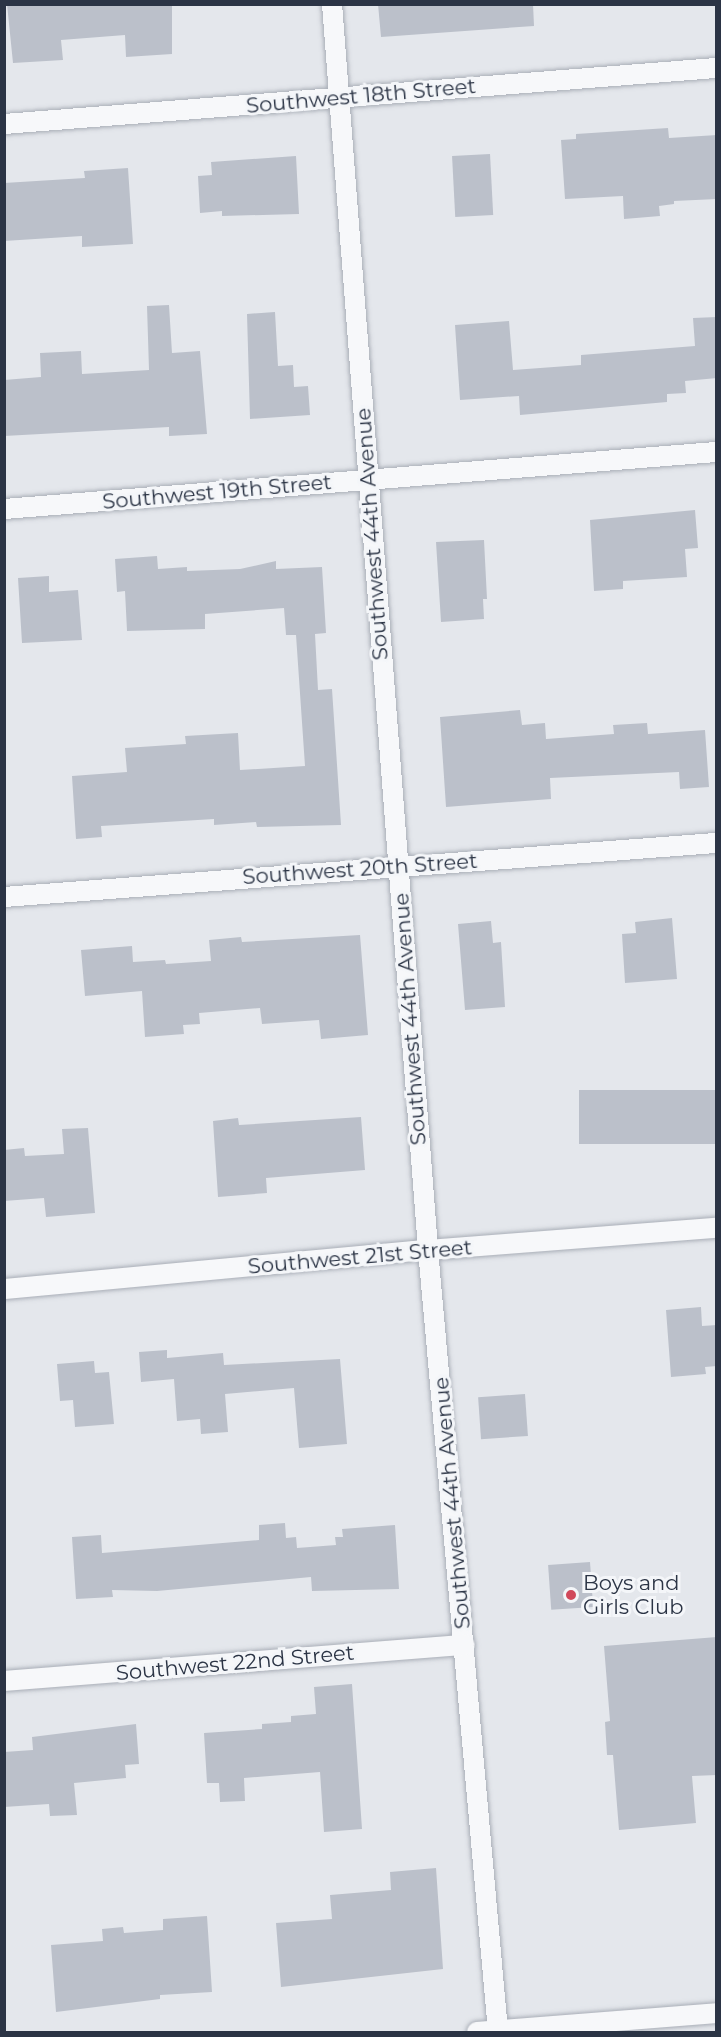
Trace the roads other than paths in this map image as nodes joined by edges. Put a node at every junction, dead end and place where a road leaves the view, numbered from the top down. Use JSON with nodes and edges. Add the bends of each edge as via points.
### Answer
{"nodes":[{"id":1,"x":332,"y":4,"type":"edge"},
{"id":2,"x":717,"y":68,"type":"edge"},
{"id":3,"x":339,"y":98,"type":"junction"},
{"id":4,"x":4,"y":124,"type":"edge"},
{"id":5,"x":717,"y":452,"type":"edge"},
{"id":6,"x":367,"y":479,"type":"junction"},
{"id":7,"x":4,"y":509,"type":"edge"},
{"id":8,"x":717,"y":843,"type":"edge"},
{"id":9,"x":398,"y":865,"type":"junction"},
{"id":10,"x":4,"y":897,"type":"edge"},
{"id":11,"x":717,"y":1228,"type":"edge"},
{"id":12,"x":428,"y":1250,"type":"junction"},
{"id":13,"x":4,"y":1290,"type":"edge"},
{"id":14,"x":465,"y":1645,"type":"junction"},
{"id":15,"x":4,"y":1681,"type":"edge"},
{"id":16,"x":717,"y":2013,"type":"edge"},
{"id":17,"x":477,"y":2032,"type":"edge"},
{"id":18,"x":497,"y":2032,"type":"edge"}],
"edges":[{"from":1,"to":3,"type":"street","name":"Southwest 44th Avenue"},
{"from":2,"to":3,"type":"street","name":"Southwest 18th Street"},
{"from":3,"to":4,"type":"street","name":"Southwest 18th Street"},
{"from":3,"to":6,"type":"street","name":"Southwest 44th Avenue"},
{"from":5,"to":6,"type":"street","name":"Southwest 19th Street"},
{"from":6,"to":7,"type":"street","name":"Southwest 19th Street"},
{"from":6,"to":9,"type":"street","name":"Southwest 44th Avenue"},
{"from":8,"to":9,"type":"street","name":"Southwest 20th Street"},
{"from":9,"to":10,"type":"street","name":"Southwest 20th Street"},
{"from":9,"to":12,"type":"street","name":"Southwest 44th Avenue"},
{"from":11,"to":12,"type":"street","name":"Southwest 21st Street"},
{"from":12,"to":13,"type":"street","name":"Southwest 21st Street"},
{"from":12,"to":14,"type":"street","name":"Southwest 44th Avenue"},
{"from":14,"to":15,"type":"street","name":"Southwest 22nd Street"},
{"from":14,"to":18,"type":"street","name":"Southwest 44th Avenue"},
{"from":16,"to":18,"type":"street"},
{"from":17,"to":18,"type":"street"}]}
